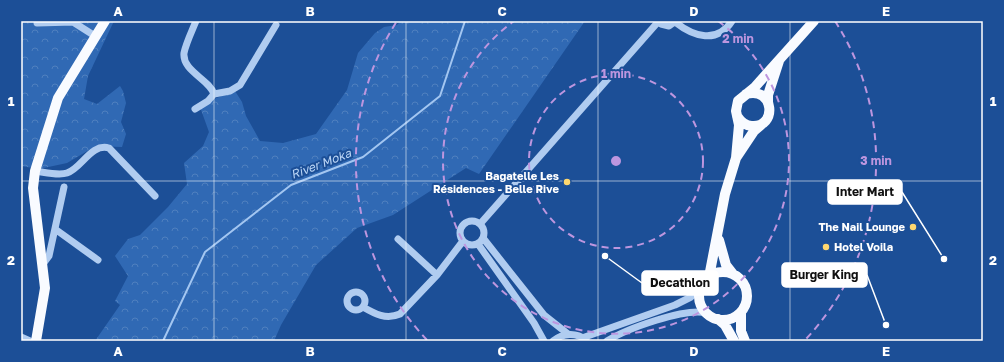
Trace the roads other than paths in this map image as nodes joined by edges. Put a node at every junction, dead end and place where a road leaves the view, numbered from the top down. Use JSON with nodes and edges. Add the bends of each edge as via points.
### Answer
{"nodes":[{"id":1,"x":104,"y":21,"type":"edge"},
{"id":2,"x":196,"y":21,"type":"edge"},
{"id":3,"x":658,"y":21,"type":"edge"},
{"id":4,"x":732,"y":21,"type":"edge"},
{"id":5,"x":814,"y":21,"type":"edge"},
{"id":6,"x":676,"y":22,"type":"edge"},
{"id":7,"x":37,"y":23,"type":"dead end"},
{"id":8,"x":276,"y":25,"type":"dead end"},
{"id":9,"x":95,"y":36,"type":"junction"},
{"id":10,"x":780,"y":57,"type":"junction"},
{"id":11,"x":214,"y":94,"type":"junction"},
{"id":12,"x":746,"y":94,"type":"junction"},
{"id":13,"x":768,"y":102,"type":"junction"},
{"id":14,"x":195,"y":109,"type":"dead end"},
{"id":15,"x":737,"y":116,"type":"junction"},
{"id":16,"x":761,"y":124,"type":"junction"},
{"id":17,"x":736,"y":158,"type":"junction"},
{"id":18,"x":35,"y":170,"type":"junction"},
{"id":19,"x":64,"y":187,"type":"dead end"},
{"id":20,"x":155,"y":196,"type":"dead end"},
{"id":21,"x":480,"y":224,"type":"junction"},
{"id":22,"x":55,"y":230,"type":"junction"},
{"id":23,"x":717,"y":232,"type":"junction"},
{"id":24,"x":398,"y":239,"type":"dead end"},
{"id":25,"x":463,"y":241,"type":"junction"},
{"id":26,"x":480,"y":241,"type":"junction"},
{"id":27,"x":98,"y":260,"type":"dead end"},
{"id":28,"x":43,"y":264,"type":"junction"},
{"id":29,"x":733,"y":274,"type":"junction"},
{"id":30,"x":437,"y":275,"type":"junction"},
{"id":31,"x":709,"y":277,"type":"junction"},
{"id":32,"x":701,"y":288,"type":"junction"},
{"id":33,"x":363,"y":307,"type":"dead end"},
{"id":34,"x":741,"y":312,"type":"junction"},
{"id":35,"x":707,"y":313,"type":"junction"},
{"id":36,"x":718,"y":319,"type":"junction"},
{"id":37,"x":568,"y":334,"type":"junction"},
{"id":38,"x":21,"y":337,"type":"edge"},
{"id":39,"x":585,"y":339,"type":"edge"},
{"id":40,"x":30,"y":341,"type":"edge"},
{"id":41,"x":36,"y":341,"type":"edge"},
{"id":42,"x":544,"y":341,"type":"edge"},
{"id":43,"x":553,"y":341,"type":"edge"},
{"id":44,"x":607,"y":341,"type":"edge"},
{"id":45,"x":734,"y":341,"type":"edge"},
{"id":46,"x":745,"y":341,"type":"edge"}],
"edges":[{"from":1,"to":9,"type":"main road"},
{"from":2,"to":11,"type":"street","via":[[184,53],[185,59],[188,66],[212,87]]},
{"from":3,"to":6,"type":"street","via":[[668,26]]},
{"from":3,"to":21,"type":"street"},
{"from":4,"to":6,"type":"street","via":[[719,33],[704,37],[687,31]]},
{"from":5,"to":10,"type":"main road"},
{"from":7,"to":9,"type":"street","via":[[73,22]]},
{"from":8,"to":11,"type":"street","via":[[240,85],[230,91]]},
{"from":9,"to":18,"type":"main road","via":[[58,98]]},
{"from":10,"to":12,"type":"main road"},
{"from":10,"to":13,"type":"main road"},
{"from":11,"to":14,"type":"street"},
{"from":12,"to":13,"type":"main road","via":[[751,92],[761,95]]},
{"from":12,"to":15,"type":"main road","via":[[738,101]]},
{"from":13,"to":16,"type":"main road","via":[[769,115]]},
{"from":15,"to":16,"type":"main road","via":[[740,121],[750,126]]},
{"from":15,"to":17,"type":"main road","via":[[739,125]]},
{"from":16,"to":17,"type":"main road"},
{"from":17,"to":23,"type":"main road"},
{"from":18,"to":20,"type":"street","via":[[66,173],[94,151],[109,148]]},
{"from":18,"to":28,"type":"main road","via":[[33,188]]},
{"from":19,"to":22,"type":"street"},
{"from":21,"to":25,"type":"street","via":[[466,224],[460,234]]},
{"from":21,"to":26,"type":"street","via":[[484,231]]},
{"from":22,"to":27,"type":"street"},
{"from":22,"to":28,"type":"street","via":[[49,256]]},
{"from":23,"to":29,"type":"main road","via":[[723,256]]},
{"from":23,"to":31,"type":"main road"},
{"from":24,"to":30,"type":"street"},
{"from":25,"to":26,"type":"street","via":[[470,245]]},
{"from":25,"to":30,"type":"street"},
{"from":26,"to":37,"type":"street","via":[[544,315]]},
{"from":26,"to":42,"type":"street"},
{"from":28,"to":41,"type":"main road","via":[[45,288]]},
{"from":29,"to":31,"type":"main road","via":[[721,272]]},
{"from":29,"to":34,"type":"main road","via":[[743,282],[747,294]]},
{"from":30,"to":33,"type":"street","via":[[400,314],[393,317],[383,316]]},
{"from":31,"to":32,"type":"main road"},
{"from":32,"to":35,"type":"main road","via":[[700,301]]},
{"from":32,"to":39,"type":"street","via":[[691,297],[675,305]]},
{"from":34,"to":36,"type":"main road","via":[[730,318]]},
{"from":34,"to":46,"type":"main road","via":[[741,331]]},
{"from":35,"to":36,"type":"main road"},
{"from":35,"to":44,"type":"street","via":[[692,311],[660,320]]},
{"from":36,"to":45,"type":"main road","via":[[725,325]]},
{"from":37,"to":39,"type":"street"},
{"from":37,"to":43,"type":"street"},
{"from":38,"to":40,"type":"street"}]}
